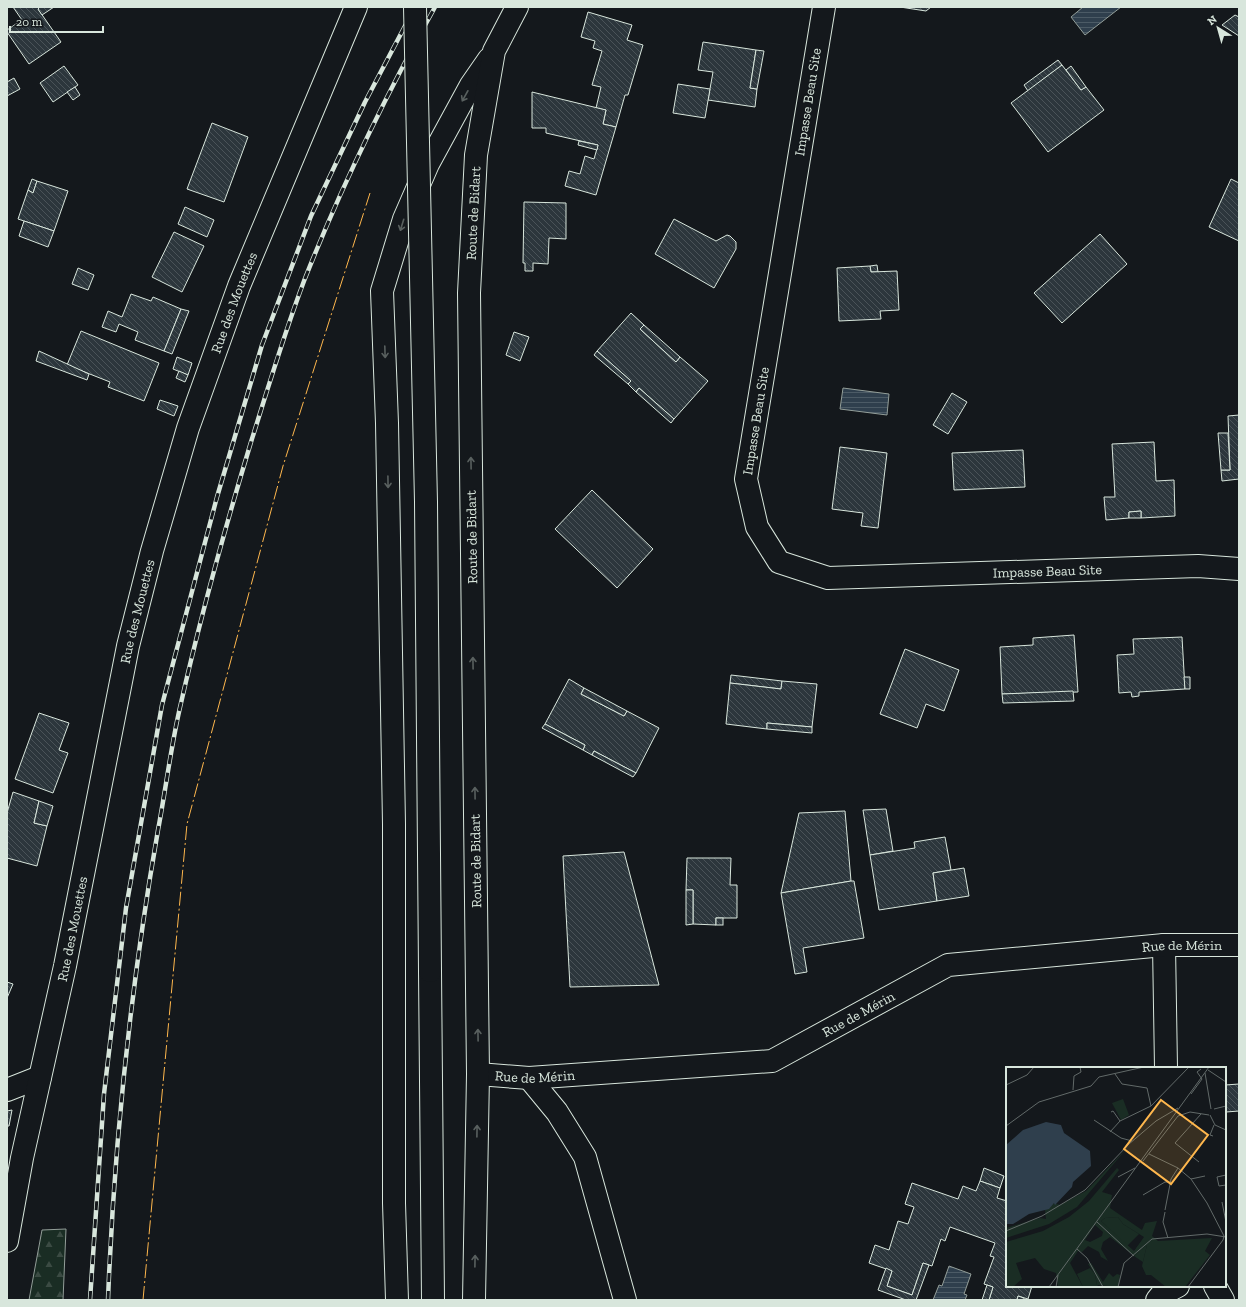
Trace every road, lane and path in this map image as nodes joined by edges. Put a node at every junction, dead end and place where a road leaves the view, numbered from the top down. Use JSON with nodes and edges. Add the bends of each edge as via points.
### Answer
{"nodes":[{"id":1,"x":356,"y":7,"type":"edge"},
{"id":2,"x":415,"y":7,"type":"edge"},
{"id":3,"x":517,"y":7,"type":"edge"},
{"id":4,"x":824,"y":7,"type":"edge"},
{"id":5,"x":494,"y":51,"type":"junction"},
{"id":6,"x":1239,"y":569,"type":"edge"},
{"id":7,"x":1164,"y":945,"type":"junction"},
{"id":8,"x":1239,"y":945,"type":"edge"},
{"id":9,"x":1166,"y":1067,"type":"edge"},
{"id":10,"x":478,"y":1074,"type":"junction"},
{"id":11,"x":40,"y":1077,"type":"junction"},
{"id":12,"x":529,"y":1078,"type":"junction"},
{"id":13,"x":7,"y":1090,"type":"edge"},
{"id":14,"x":7,"y":1241,"type":"edge"},
{"id":15,"x":1176,"y":1287,"type":"edge"},
{"id":16,"x":1216,"y":1287,"type":"edge"},
{"id":17,"x":397,"y":1300,"type":"edge"},
{"id":18,"x":433,"y":1300,"type":"edge"},
{"id":19,"x":474,"y":1300,"type":"edge"},
{"id":20,"x":625,"y":1300,"type":"edge"},
{"id":21,"x":1156,"y":1300,"type":"edge"},
{"id":22,"x":1223,"y":1300,"type":"edge"}],
"edges":[{"from":1,"to":11,"type":"main road","name":"Rue des Mouettes","via":[[239,286],[188,428],[160,522],[128,646],[65,966]]},
{"from":2,"to":18,"type":"main road","bridge":true,"via":[[426,502]]},
{"from":3,"to":5,"type":"main road","name":"Route de Bidart"},
{"from":4,"to":6,"type":"main road","name":"Impasse Beau Site","via":[[746,478],[757,527],[779,562],[828,578],[1198,566]]},
{"from":10,"to":5,"type":"main road","name":"Route de Bidart","one_way":true,"via":[[469,293],[476,155]]},
{"from":5,"to":17,"type":"main road","one_way":true,"via":[[471,85],[428,164],[404,219],[382,291],[387,423],[393,792],[394,1204]]},
{"from":7,"to":8,"type":"main road","name":"Rue de Mérin"},
{"from":7,"to":9,"type":"main road"},
{"from":7,"to":12,"type":"main road","name":"Rue de Mérin","via":[[948,966],[772,1061]]},
{"from":10,"to":12,"type":"main road","name":"Rue de Mérin"},
{"from":19,"to":10,"type":"main road","name":"Route de Bidart","one_way":true},
{"from":11,"to":13,"type":"main road"},
{"from":11,"to":14,"type":"main road","name":"Rue des Mouettes"},
{"from":12,"to":20,"type":"main road","via":[[557,1112],[585,1157]]},
{"from":15,"to":21,"type":"main road"},
{"from":16,"to":22,"type":"main road"}]}
